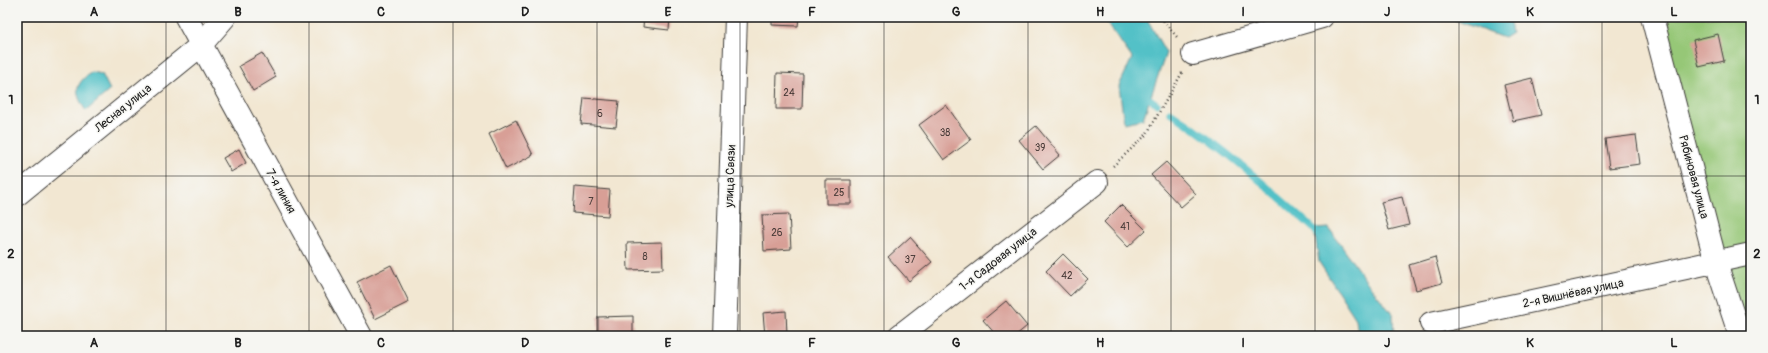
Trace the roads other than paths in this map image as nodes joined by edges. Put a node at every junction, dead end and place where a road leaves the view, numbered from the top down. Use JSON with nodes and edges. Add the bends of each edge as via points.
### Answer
{"nodes":[{"id":1,"x":186,"y":17,"type":"edge"},
{"id":2,"x":225,"y":17,"type":"edge"},
{"id":3,"x":736,"y":17,"type":"edge"},
{"id":4,"x":1322,"y":17,"type":"edge"},
{"id":5,"x":1652,"y":17,"type":"edge"},
{"id":6,"x":200,"y":46,"type":"junction"},
{"id":7,"x":1193,"y":54,"type":"road end"},
{"id":8,"x":1097,"y":182,"type":"road end"},
{"id":9,"x":17,"y":195,"type":"edge"},
{"id":10,"x":1751,"y":254,"type":"edge"},
{"id":11,"x":1716,"y":263,"type":"junction"},
{"id":12,"x":1431,"y":323,"type":"dead end"},
{"id":13,"x":361,"y":336,"type":"edge"},
{"id":14,"x":725,"y":336,"type":"edge"},
{"id":15,"x":899,"y":336,"type":"edge"},
{"id":16,"x":1740,"y":336,"type":"edge"}],
"edges":[{"from":1,"to":6,"type":"street","name":"7-я линия"},
{"from":2,"to":6,"type":"street","name":"Лесная улица"},
{"from":3,"to":14,"type":"street","name":"улица Связи"},
{"from":4,"to":7,"type":"street"},
{"from":5,"to":11,"type":"street","name":"Рябиновая улица"},
{"from":6,"to":9,"type":"street","name":"Лесная улица"},
{"from":6,"to":13,"type":"street","name":"7-я линия"},
{"from":8,"to":15,"type":"street","name":"1-я Садовая улица"},
{"from":10,"to":11,"type":"street","name":"2-я Вишнёвая улица"},
{"from":11,"to":12,"type":"street","name":"2-я Вишнёвая улица"},
{"from":11,"to":16,"type":"street","name":"Рябиновая улица"}]}
